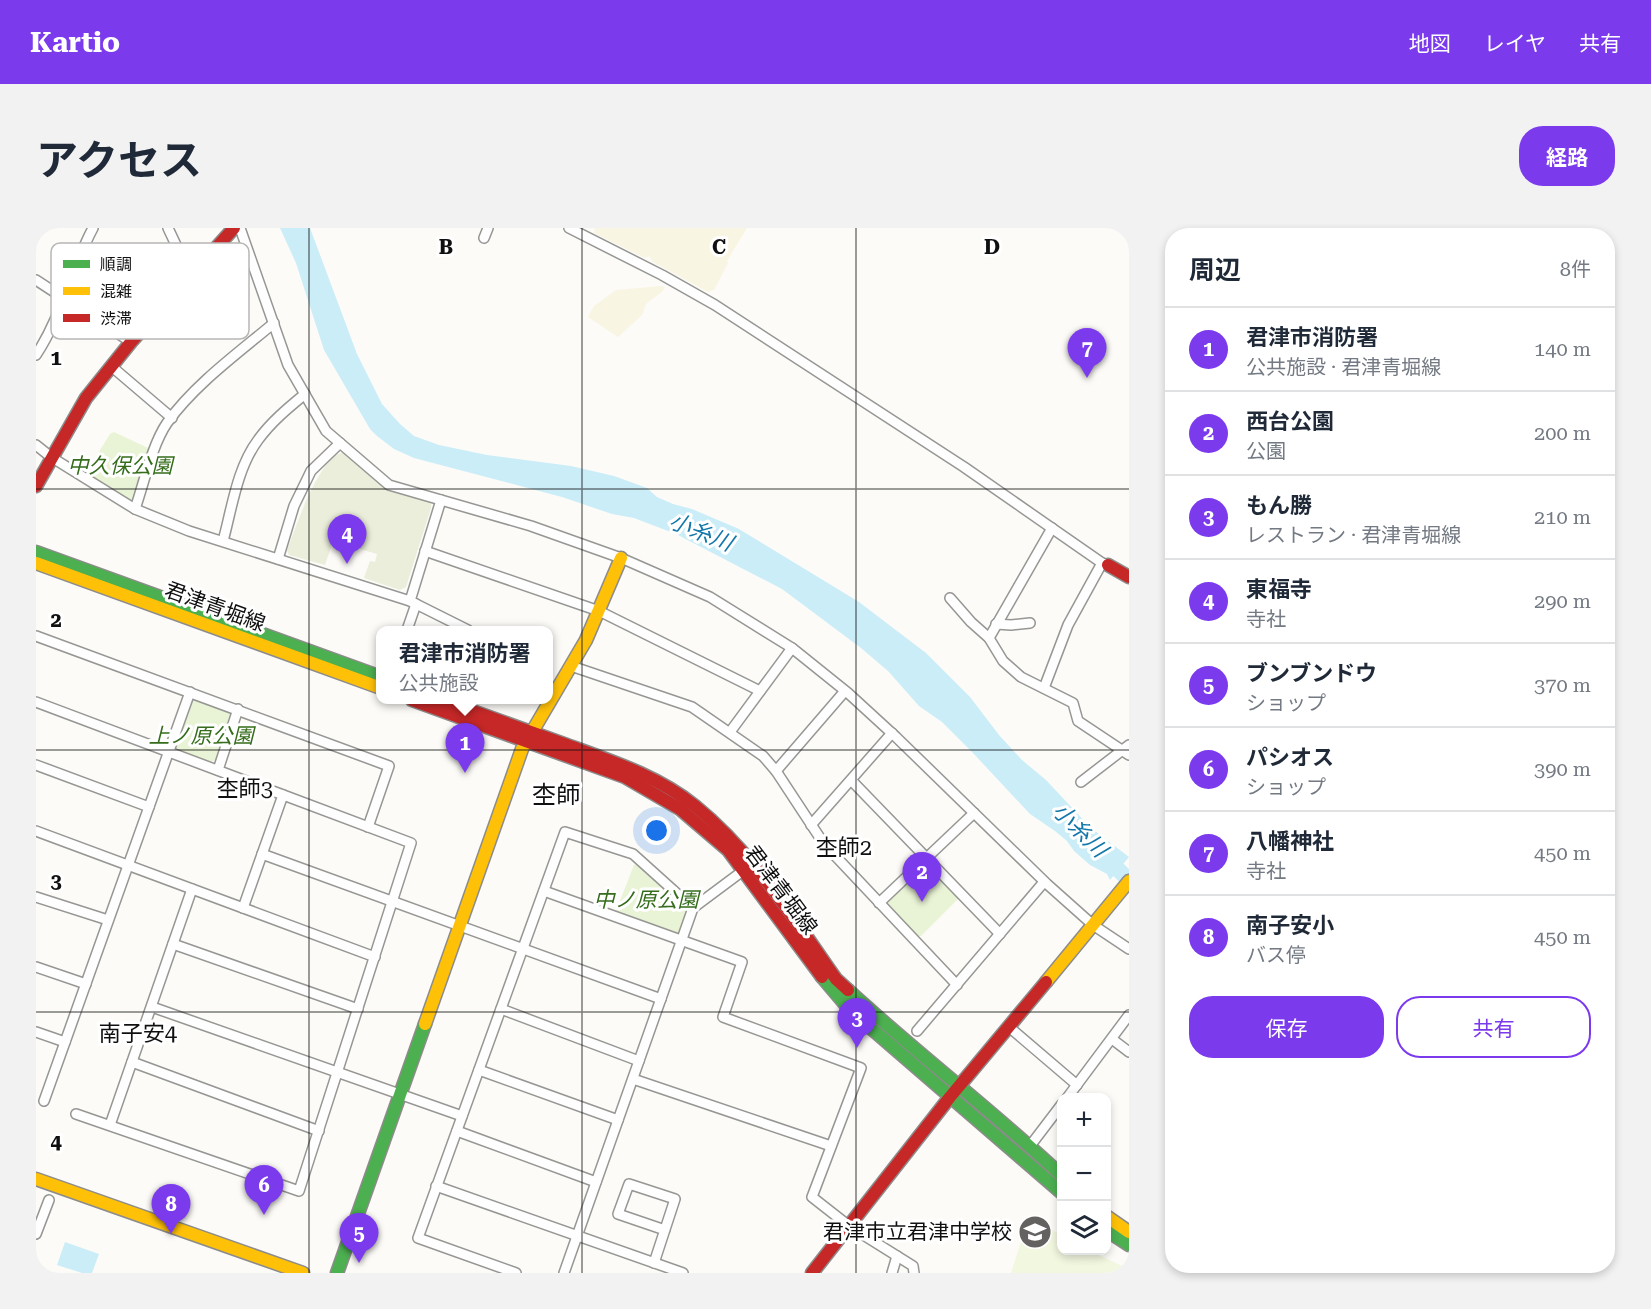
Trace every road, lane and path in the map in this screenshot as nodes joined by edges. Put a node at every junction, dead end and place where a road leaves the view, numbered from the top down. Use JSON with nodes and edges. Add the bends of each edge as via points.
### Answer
{"nodes":[{"id":1,"x":93,"y":228,"type":"edge"},
{"id":2,"x":168,"y":228,"type":"edge"},
{"id":3,"x":234,"y":228,"type":"edge"},
{"id":4,"x":240,"y":228,"type":"edge"},
{"id":5,"x":488,"y":228,"type":"edge"},
{"id":6,"x":568,"y":228,"type":"edge"},
{"id":7,"x":484,"y":238,"type":"dead end"},
{"id":8,"x":87,"y":243,"type":"edge"},
{"id":9,"x":175,"y":243,"type":"edge"},
{"id":10,"x":221,"y":243,"type":"edge"},
{"id":11,"x":245,"y":243,"type":"edge"},
{"id":12,"x":249,"y":253,"type":"edge"},
{"id":13,"x":36,"y":280,"type":"edge"},
{"id":14,"x":51,"y":289,"type":"edge"},
{"id":15,"x":274,"y":323,"type":"junction"},
{"id":16,"x":51,"y":327,"type":"edge"},
{"id":17,"x":127,"y":339,"type":"edge"},
{"id":18,"x":134,"y":339,"type":"edge"},
{"id":19,"x":131,"y":342,"type":"junction"},
{"id":20,"x":36,"y":355,"type":"edge"},
{"id":21,"x":111,"y":366,"type":"junction"},
{"id":22,"x":305,"y":394,"type":"junction"},
{"id":23,"x":172,"y":418,"type":"junction"},
{"id":24,"x":339,"y":443,"type":"junction"},
{"id":25,"x":36,"y":445,"type":"edge"},
{"id":26,"x":51,"y":457,"type":"junction"},
{"id":27,"x":36,"y":486,"type":"edge"},
{"id":28,"x":441,"y":500,"type":"junction"},
{"id":29,"x":135,"y":509,"type":"junction"},
{"id":30,"x":1052,"y":528,"type":"junction"},
{"id":31,"x":223,"y":541,"type":"junction"},
{"id":32,"x":36,"y":552,"type":"edge"},
{"id":33,"x":425,"y":552,"type":"junction"},
{"id":34,"x":621,"y":558,"type":"junction"},
{"id":35,"x":278,"y":559,"type":"junction"},
{"id":36,"x":36,"y":563,"type":"edge"},
{"id":37,"x":1105,"y":564,"type":"junction"},
{"id":38,"x":1129,"y":577,"type":"edge"},
{"id":39,"x":950,"y":597,"type":"dead end"},
{"id":40,"x":413,"y":602,"type":"junction"},
{"id":41,"x":599,"y":611,"type":"junction"},
{"id":42,"x":1030,"y":623,"type":"dead end"},
{"id":43,"x":996,"y":624,"type":"junction"},
{"id":44,"x":408,"y":626,"type":"edge"},
{"id":45,"x":460,"y":626,"type":"edge"},
{"id":46,"x":36,"y":636,"type":"edge"},
{"id":47,"x":989,"y":638,"type":"junction"},
{"id":48,"x":792,"y":648,"type":"junction"},
{"id":49,"x":571,"y":666,"type":"junction"},
{"id":50,"x":376,"y":675,"type":"edge"},
{"id":51,"x":553,"y":685,"type":"edge"},
{"id":52,"x":376,"y":686,"type":"edge"},
{"id":53,"x":1044,"y":688,"type":"junction"},
{"id":54,"x":760,"y":691,"type":"junction"},
{"id":55,"x":845,"y":691,"type":"junction"},
{"id":56,"x":190,"y":692,"type":"junction"},
{"id":57,"x":36,"y":702,"type":"edge"},
{"id":58,"x":427,"y":704,"type":"edge"},
{"id":59,"x":453,"y":704,"type":"edge"},
{"id":60,"x":544,"y":704,"type":"edge"},
{"id":61,"x":238,"y":710,"type":"junction"},
{"id":62,"x":730,"y":732,"type":"junction"},
{"id":63,"x":892,"y":733,"type":"junction"},
{"id":64,"x":529,"y":737,"type":"junction"},
{"id":65,"x":1127,"y":750,"type":"edge"},
{"id":66,"x":169,"y":752,"type":"junction"},
{"id":67,"x":36,"y":765,"type":"edge"},
{"id":68,"x":218,"y":770,"type":"junction"},
{"id":69,"x":776,"y":771,"type":"junction"},
{"id":70,"x":851,"y":780,"type":"junction"},
{"id":71,"x":1081,"y":782,"type":"dead end"},
{"id":72,"x":283,"y":795,"type":"junction"},
{"id":73,"x":149,"y":807,"type":"junction"},
{"id":74,"x":974,"y":813,"type":"junction"},
{"id":75,"x":811,"y":825,"type":"junction"},
{"id":76,"x":368,"y":827,"type":"junction"},
{"id":77,"x":36,"y":831,"type":"edge"},
{"id":78,"x":262,"y":854,"type":"junction"},
{"id":79,"x":926,"y":858,"type":"junction"},
{"id":80,"x":128,"y":865,"type":"junction"},
{"id":81,"x":744,"y":870,"type":"junction"},
{"id":82,"x":1129,"y":881,"type":"edge"},
{"id":83,"x":1044,"y":882,"type":"junction"},
{"id":84,"x":192,"y":889,"type":"junction"},
{"id":85,"x":544,"y":891,"type":"junction"},
{"id":86,"x":36,"y":897,"type":"edge"},
{"id":87,"x":392,"y":901,"type":"junction"},
{"id":88,"x":879,"y":903,"type":"junction"},
{"id":89,"x":243,"y":908,"type":"junction"},
{"id":90,"x":693,"y":908,"type":"junction"},
{"id":91,"x":108,"y":920,"type":"junction"},
{"id":92,"x":1096,"y":921,"type":"junction"},
{"id":93,"x":460,"y":926,"type":"junction"},
{"id":94,"x":1000,"y":934,"type":"junction"},
{"id":95,"x":682,"y":940,"type":"junction"},
{"id":96,"x":173,"y":944,"type":"junction"},
{"id":97,"x":523,"y":949,"type":"junction"},
{"id":98,"x":1129,"y":949,"type":"edge"},
{"id":99,"x":375,"y":957,"type":"junction"},
{"id":100,"x":36,"y":967,"type":"edge"},
{"id":101,"x":86,"y":984,"type":"junction"},
{"id":102,"x":957,"y":985,"type":"junction"},
{"id":103,"x":661,"y":999,"type":"junction"},
{"id":104,"x":152,"y":1006,"type":"junction"},
{"id":105,"x":358,"y":1009,"type":"junction"},
{"id":106,"x":501,"y":1009,"type":"junction"},
{"id":107,"x":1129,"y":1015,"type":"edge"},
{"id":108,"x":1009,"y":1027,"type":"junction"},
{"id":109,"x":918,"y":1031,"type":"dead end"},
{"id":110,"x":36,"y":1032,"type":"edge"},
{"id":111,"x":1112,"y":1039,"type":"junction"},
{"id":112,"x":65,"y":1042,"type":"junction"},
{"id":113,"x":1129,"y":1052,"type":"edge"},
{"id":114,"x":639,"y":1061,"type":"junction"},
{"id":115,"x":132,"y":1062,"type":"junction"},
{"id":116,"x":479,"y":1070,"type":"junction"},
{"id":117,"x":337,"y":1073,"type":"junction"},
{"id":118,"x":633,"y":1079,"type":"junction"},
{"id":119,"x":1077,"y":1085,"type":"junction"},
{"id":120,"x":959,"y":1087,"type":"junction"},
{"id":121,"x":1071,"y":1093,"type":"edge"},
{"id":122,"x":401,"y":1094,"type":"junction"},
{"id":123,"x":950,"y":1097,"type":"junction"},
{"id":124,"x":43,"y":1101,"type":"edge"},
{"id":125,"x":1057,"y":1111,"type":"edge"},
{"id":126,"x":76,"y":1114,"type":"dead end"},
{"id":127,"x":462,"y":1116,"type":"junction"},
{"id":128,"x":618,"y":1120,"type":"junction"},
{"id":129,"x":110,"y":1125,"type":"junction"},
{"id":130,"x":319,"y":1131,"type":"junction"},
{"id":131,"x":457,"y":1131,"type":"junction"},
{"id":132,"x":831,"y":1146,"type":"junction"},
{"id":133,"x":1030,"y":1146,"type":"junction"},
{"id":134,"x":1057,"y":1171,"type":"edge"},
{"id":135,"x":36,"y":1179,"type":"edge"},
{"id":136,"x":596,"y":1182,"type":"junction"},
{"id":137,"x":436,"y":1186,"type":"junction"},
{"id":138,"x":1057,"y":1189,"type":"edge"},
{"id":139,"x":49,"y":1200,"type":"dead end"},
{"id":140,"x":1111,"y":1219,"type":"edge"},
{"id":141,"x":849,"y":1226,"type":"junction"},
{"id":142,"x":665,"y":1230,"type":"junction"},
{"id":143,"x":1129,"y":1232,"type":"edge"},
{"id":144,"x":1111,"y":1233,"type":"edge"},
{"id":145,"x":36,"y":1234,"type":"edge"},
{"id":146,"x":577,"y":1236,"type":"junction"},
{"id":147,"x":1129,"y":1245,"type":"edge"},
{"id":148,"x":897,"y":1256,"type":"junction"},
{"id":149,"x":654,"y":1263,"type":"junction"},
{"id":150,"x":303,"y":1273,"type":"edge"},
{"id":151,"x":337,"y":1273,"type":"edge"},
{"id":152,"x":516,"y":1273,"type":"edge"},
{"id":153,"x":564,"y":1273,"type":"edge"},
{"id":154,"x":683,"y":1273,"type":"edge"},
{"id":155,"x":812,"y":1273,"type":"edge"},
{"id":156,"x":892,"y":1273,"type":"edge"},
{"id":157,"x":914,"y":1273,"type":"edge"}],
"edges":[{"from":1,"to":8,"type":"street"},
{"from":2,"to":9,"type":"street"},
{"from":3,"to":10,"type":"main road"},
{"from":4,"to":11,"type":"street"},
{"from":5,"to":7,"type":"street"},
{"from":6,"to":30,"type":"street","via":[[715,305]]},
{"from":12,"to":15,"type":"street"},
{"from":13,"to":14,"type":"street"},
{"from":15,"to":22,"type":"street","via":[[288,365]]},
{"from":15,"to":23,"type":"street","via":[[201,386]]},
{"from":16,"to":20,"type":"street"},
{"from":17,"to":19,"type":"street"},
{"from":18,"to":19,"type":"main road"},
{"from":19,"to":21,"type":"main road"},
{"from":21,"to":23,"type":"street"},
{"from":21,"to":26,"type":"main road","via":[[86,398]]},
{"from":22,"to":24,"type":"street","via":[[326,431]]},
{"from":22,"to":31,"type":"street","via":[[274,420],[256,442],[242,471]]},
{"from":23,"to":29,"type":"street","via":[[156,448]]},
{"from":24,"to":28,"type":"street","via":[[389,485]]},
{"from":24,"to":35,"type":"street","via":[[311,471],[294,506]]},
{"from":25,"to":26,"type":"street"},
{"from":26,"to":27,"type":"main road"},
{"from":26,"to":29,"type":"street"},
{"from":28,"to":33,"type":"street"},
{"from":28,"to":34,"type":"street"},
{"from":29,"to":31,"type":"street"},
{"from":30,"to":37,"type":"street"},
{"from":30,"to":43,"type":"street"},
{"from":31,"to":35,"type":"street"},
{"from":32,"to":50,"type":"main road","name":"君津青堀線"},
{"from":33,"to":40,"type":"street"},
{"from":33,"to":41,"type":"street"},
{"from":34,"to":41,"type":"main road"},
{"from":34,"to":48,"type":"street","via":[[710,597]]},
{"from":35,"to":40,"type":"street"},
{"from":36,"to":52,"type":"main road","name":"君津青堀線"},
{"from":37,"to":38,"type":"main road"},
{"from":37,"to":53,"type":"street","via":[[1068,625]]},
{"from":39,"to":47,"type":"street"},
{"from":40,"to":44,"type":"street"},
{"from":40,"to":45,"type":"street"},
{"from":41,"to":49,"type":"main road"},
{"from":41,"to":54,"type":"street"},
{"from":42,"to":43,"type":"street"},
{"from":43,"to":47,"type":"street"},
{"from":46,"to":56,"type":"street"},
{"from":47,"to":53,"type":"street","via":[[1003,661],[1021,677]]},
{"from":48,"to":54,"type":"street"},
{"from":48,"to":55,"type":"street"},
{"from":49,"to":51,"type":"main road"},
{"from":49,"to":62,"type":"street","via":[[692,707]]},
{"from":53,"to":65,"type":"street","via":[[1073,702],[1078,721]]},
{"from":54,"to":62,"type":"street"},
{"from":55,"to":63,"type":"street"},
{"from":55,"to":69,"type":"street"},
{"from":56,"to":61,"type":"street"},
{"from":56,"to":66,"type":"street"},
{"from":57,"to":66,"type":"street"},
{"from":58,"to":64,"type":"main road","name":"君津青堀線"},
{"from":59,"to":64,"type":"main road","name":"君津青堀線"},
{"from":60,"to":64,"type":"main road"},
{"from":61,"to":68,"type":"street"},
{"from":61,"to":76,"type":"street","via":[[389,766]]},
{"from":62,"to":69,"type":"street","via":[[763,756]]},
{"from":63,"to":70,"type":"street"},
{"from":63,"to":74,"type":"street"},
{"from":64,"to":81,"type":"main road","name":"君津青堀線","via":[[653,792],[708,831]]},
{"from":64,"to":93,"type":"main road"},
{"from":64,"to":120,"type":"main road","name":"君津青堀線","via":[[623,765],[693,804],[729,835],[758,870],[836,979]]},
{"from":65,"to":71,"type":"street"},
{"from":66,"to":68,"type":"street"},
{"from":66,"to":73,"type":"street"},
{"from":67,"to":73,"type":"street"},
{"from":68,"to":72,"type":"street"},
{"from":69,"to":75,"type":"street"},
{"from":70,"to":75,"type":"street"},
{"from":70,"to":79,"type":"street"},
{"from":72,"to":76,"type":"street"},
{"from":72,"to":78,"type":"street"},
{"from":73,"to":80,"type":"street"},
{"from":74,"to":79,"type":"street"},
{"from":74,"to":83,"type":"street"},
{"from":75,"to":88,"type":"street"},
{"from":76,"to":87,"type":"street","via":[[411,843]]},
{"from":77,"to":80,"type":"street"},
{"from":78,"to":87,"type":"street"},
{"from":78,"to":89,"type":"street"},
{"from":79,"to":88,"type":"street"},
{"from":79,"to":94,"type":"street"},
{"from":80,"to":84,"type":"street"},
{"from":80,"to":91,"type":"street"},
{"from":81,"to":90,"type":"street"},
{"from":81,"to":123,"type":"main road","name":"君津青堀線","via":[[850,1010]]},
{"from":82,"to":92,"type":"main road"},
{"from":83,"to":92,"type":"street"},
{"from":83,"to":94,"type":"street"},
{"from":84,"to":89,"type":"street"},
{"from":84,"to":96,"type":"street"},
{"from":85,"to":90,"type":"street","via":[[565,832],[633,854]]},
{"from":85,"to":95,"type":"street"},
{"from":85,"to":97,"type":"street"},
{"from":86,"to":91,"type":"street"},
{"from":87,"to":93,"type":"street"},
{"from":87,"to":99,"type":"street"},
{"from":88,"to":102,"type":"street"},
{"from":89,"to":99,"type":"street"},
{"from":90,"to":95,"type":"street"},
{"from":91,"to":101,"type":"street"},
{"from":92,"to":98,"type":"street"},
{"from":92,"to":108,"type":"main road"},
{"from":93,"to":97,"type":"street"},
{"from":93,"to":122,"type":"main road"},
{"from":94,"to":102,"type":"street"},
{"from":95,"to":103,"type":"street"},
{"from":95,"to":132,"type":"street","via":[[742,962],[723,1017],[861,1068]]},
{"from":96,"to":104,"type":"street"},
{"from":96,"to":105,"type":"street"},
{"from":97,"to":103,"type":"street"},
{"from":97,"to":106,"type":"street"},
{"from":99,"to":105,"type":"street"},
{"from":100,"to":101,"type":"street"},
{"from":101,"to":112,"type":"street"},
{"from":102,"to":109,"type":"street"},
{"from":103,"to":114,"type":"street"},
{"from":104,"to":115,"type":"street"},
{"from":104,"to":117,"type":"street"},
{"from":105,"to":117,"type":"street"},
{"from":106,"to":114,"type":"street"},
{"from":106,"to":116,"type":"street"},
{"from":107,"to":111,"type":"street"},
{"from":108,"to":119,"type":"street"},
{"from":108,"to":120,"type":"main road"},
{"from":110,"to":112,"type":"street"},
{"from":111,"to":113,"type":"street"},
{"from":111,"to":119,"type":"street"},
{"from":112,"to":124,"type":"street"},
{"from":114,"to":118,"type":"street"},
{"from":115,"to":129,"type":"street"},
{"from":115,"to":130,"type":"street"},
{"from":116,"to":127,"type":"street"},
{"from":116,"to":128,"type":"street"},
{"from":117,"to":122,"type":"street"},
{"from":117,"to":130,"type":"street"},
{"from":118,"to":128,"type":"street"},
{"from":118,"to":132,"type":"street"},
{"from":119,"to":121,"type":"street"},
{"from":120,"to":123,"type":"main road"},
{"from":120,"to":133,"type":"main road","name":"君津青堀線"},
{"from":122,"to":127,"type":"street"},
{"from":122,"to":151,"type":"main road"},
{"from":123,"to":138,"type":"main road","name":"君津青堀線"},
{"from":123,"to":141,"type":"main road"},
{"from":125,"to":133,"type":"street"},
{"from":126,"to":129,"type":"street"},
{"from":127,"to":131,"type":"street"},
{"from":128,"to":136,"type":"street"},
{"from":129,"to":130,"type":"street","via":[[299,1191]]},
{"from":131,"to":136,"type":"street"},
{"from":131,"to":137,"type":"street"},
{"from":132,"to":141,"type":"street","via":[[812,1197]]},
{"from":133,"to":134,"type":"main road","name":"君津青堀線"},
{"from":135,"to":150,"type":"main road"},
{"from":136,"to":146,"type":"street"},
{"from":137,"to":146,"type":"street"},
{"from":137,"to":152,"type":"street","via":[[418,1238]]},
{"from":139,"to":145,"type":"street"},
{"from":140,"to":143,"type":"main road"},
{"from":141,"to":148,"type":"street"},
{"from":141,"to":155,"type":"main road"},
{"from":142,"to":142,"type":"street","via":[[675,1199],[628,1184],[618,1214]]},
{"from":142,"to":149,"type":"street"},
{"from":144,"to":147,"type":"main road"},
{"from":146,"to":149,"type":"street"},
{"from":146,"to":153,"type":"street"},
{"from":148,"to":156,"type":"street"},
{"from":148,"to":157,"type":"street","via":[[913,1266]]},
{"from":149,"to":154,"type":"street"}]}
